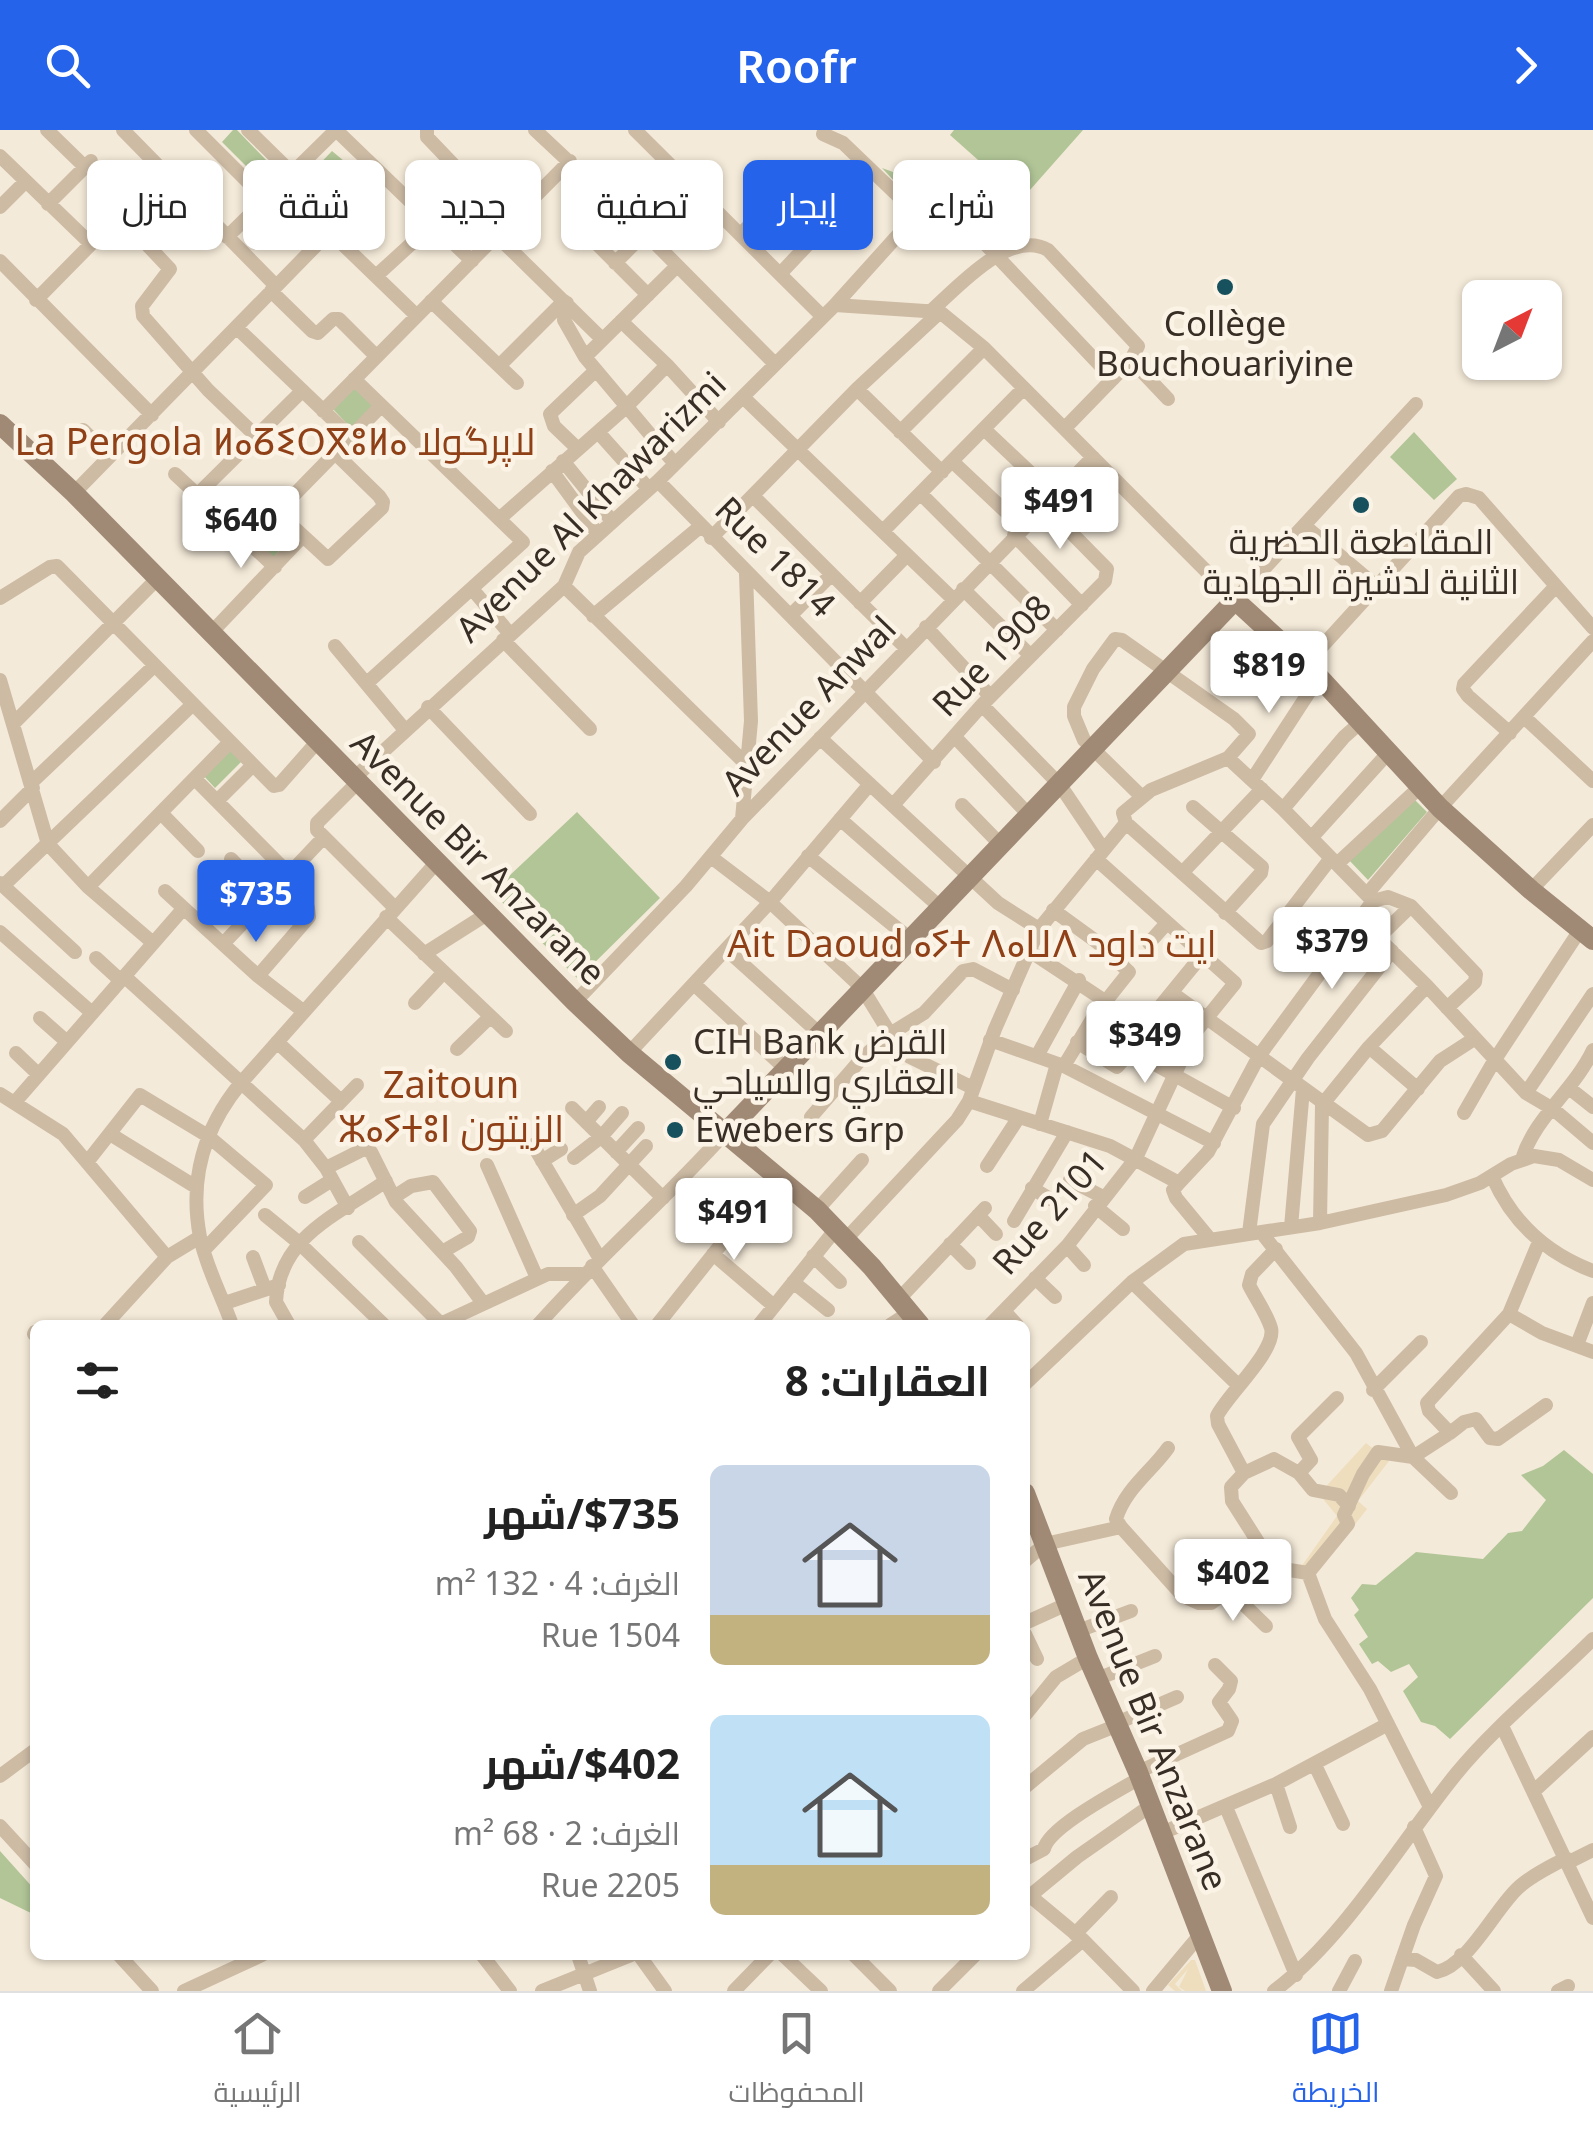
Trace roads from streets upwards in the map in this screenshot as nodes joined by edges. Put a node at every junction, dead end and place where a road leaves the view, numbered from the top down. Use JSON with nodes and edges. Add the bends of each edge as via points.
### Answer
{"nodes":[{"id":1,"x":48,"y":130,"type":"edge"},
{"id":2,"x":123,"y":130,"type":"edge"},
{"id":3,"x":196,"y":130,"type":"edge"},
{"id":4,"x":248,"y":130,"type":"edge"},
{"id":5,"x":336,"y":130,"type":"edge"},
{"id":6,"x":427,"y":130,"type":"edge"},
{"id":7,"x":536,"y":130,"type":"edge"},
{"id":8,"x":635,"y":130,"type":"edge"},
{"id":9,"x":823,"y":134,"type":"dead end"},
{"id":10,"x":0,"y":156,"type":"edge"},
{"id":11,"x":154,"y":160,"type":"edge"},
{"id":12,"x":279,"y":160,"type":"edge"},
{"id":13,"x":303,"y":160,"type":"edge"},
{"id":14,"x":367,"y":160,"type":"edge"},
{"id":15,"x":449,"y":160,"type":"edge"},
{"id":16,"x":569,"y":160,"type":"edge"},
{"id":17,"x":561,"y":170,"type":"edge"},
{"id":18,"x":243,"y":177,"type":"edge"},
{"id":19,"x":385,"y":178,"type":"edge"},
{"id":20,"x":26,"y":180,"type":"junction"},
{"id":21,"x":541,"y":191,"type":"edge"},
{"id":22,"x":893,"y":191,"type":"edge"},
{"id":23,"x":405,"y":198,"type":"edge"},
{"id":24,"x":48,"y":204,"type":"junction"},
{"id":25,"x":0,"y":206,"type":"edge"},
{"id":26,"x":243,"y":220,"type":"edge"},
{"id":27,"x":223,"y":233,"type":"edge"},
{"id":28,"x":742,"y":234,"type":"junction"},
{"id":29,"x":227,"y":237,"type":"junction"},
{"id":30,"x":893,"y":240,"type":"edge"},
{"id":31,"x":87,"y":241,"type":"edge"},
{"id":32,"x":87,"y":247,"type":"edge"},
{"id":33,"x":405,"y":248,"type":"edge"},
{"id":34,"x":151,"y":250,"type":"edge"},
{"id":35,"x":311,"y":250,"type":"edge"},
{"id":36,"x":355,"y":250,"type":"edge"},
{"id":37,"x":460,"y":250,"type":"edge"},
{"id":38,"x":483,"y":250,"type":"edge"},
{"id":39,"x":512,"y":250,"type":"edge"},
{"id":40,"x":603,"y":250,"type":"edge"},
{"id":41,"x":627,"y":250,"type":"edge"},
{"id":42,"x":662,"y":250,"type":"edge"},
{"id":43,"x":992,"y":250,"type":"edge"},
{"id":44,"x":996,"y":254,"type":"junction"},
{"id":45,"x":0,"y":260,"type":"edge"},
{"id":46,"x":472,"y":261,"type":"junction"},
{"id":47,"x":615,"y":263,"type":"junction"},
{"id":48,"x":677,"y":266,"type":"junction"},
{"id":49,"x":780,"y":274,"type":"junction"},
{"id":50,"x":376,"y":276,"type":"junction"},
{"id":51,"x":274,"y":288,"type":"junction"},
{"id":52,"x":648,"y":294,"type":"junction"},
{"id":53,"x":36,"y":300,"type":"junction"},
{"id":54,"x":432,"y":302,"type":"junction"},
{"id":55,"x":566,"y":302,"type":"junction"},
{"id":56,"x":834,"y":305,"type":"junction"},
{"id":57,"x":935,"y":311,"type":"junction"},
{"id":58,"x":416,"y":316,"type":"junction"},
{"id":59,"x":822,"y":317,"type":"junction"},
{"id":60,"x":621,"y":320,"type":"junction"},
{"id":61,"x":237,"y":328,"type":"junction"},
{"id":62,"x":602,"y":339,"type":"junction"},
{"id":63,"x":984,"y":348,"type":"junction"},
{"id":64,"x":376,"y":356,"type":"junction"},
{"id":65,"x":584,"y":357,"type":"junction"},
{"id":66,"x":1131,"y":360,"type":"junction"},
{"id":67,"x":775,"y":364,"type":"junction"},
{"id":68,"x":668,"y":365,"type":"junction"},
{"id":69,"x":498,"y":366,"type":"junction"},
{"id":70,"x":596,"y":371,"type":"junction"},
{"id":71,"x":194,"y":373,"type":"junction"},
{"id":72,"x":354,"y":379,"type":"junction"},
{"id":73,"x":1113,"y":379,"type":"junction"},
{"id":74,"x":517,"y":384,"type":"dead end"},
{"id":75,"x":1024,"y":388,"type":"junction"},
{"id":76,"x":857,"y":390,"type":"junction"},
{"id":77,"x":302,"y":391,"type":"junction"},
{"id":78,"x":744,"y":397,"type":"junction"},
{"id":79,"x":1168,"y":399,"type":"dead end"},
{"id":80,"x":1416,"y":404,"type":"dead end"},
{"id":81,"x":380,"y":407,"type":"junction"},
{"id":82,"x":625,"y":408,"type":"junction"},
{"id":83,"x":323,"y":412,"type":"junction"},
{"id":84,"x":152,"y":415,"type":"junction"},
{"id":85,"x":719,"y":422,"type":"junction"},
{"id":86,"x":0,"y":424,"type":"edge"},
{"id":87,"x":1065,"y":428,"type":"junction"},
{"id":88,"x":984,"y":429,"type":"junction"},
{"id":89,"x":83,"y":430,"type":"dead end"},
{"id":90,"x":598,"y":432,"type":"junction"},
{"id":91,"x":900,"y":432,"type":"junction"},
{"id":92,"x":351,"y":437,"type":"junction"},
{"id":93,"x":257,"y":438,"type":"junction"},
{"id":94,"x":578,"y":449,"type":"junction"},
{"id":95,"x":797,"y":450,"type":"junction"},
{"id":96,"x":335,"y":453,"type":"junction"},
{"id":97,"x":109,"y":456,"type":"junction"},
{"id":98,"x":1093,"y":458,"type":"junction"},
{"id":99,"x":675,"y":464,"type":"junction"},
{"id":100,"x":558,"y":466,"type":"junction"},
{"id":101,"x":947,"y":467,"type":"junction"},
{"id":102,"x":175,"y":474,"type":"dead end"},
{"id":103,"x":653,"y":485,"type":"junction"},
{"id":104,"x":74,"y":493,"type":"junction"},
{"id":105,"x":198,"y":494,"type":"junction"},
{"id":106,"x":921,"y":494,"type":"junction"},
{"id":107,"x":754,"y":496,"type":"junction"},
{"id":108,"x":1049,"y":500,"type":"junction"},
{"id":109,"x":277,"y":512,"type":"junction"},
{"id":110,"x":499,"y":519,"type":"junction"},
{"id":111,"x":612,"y":521,"type":"junction"},
{"id":112,"x":1305,"y":526,"type":"junction"},
{"id":113,"x":883,"y":530,"type":"junction"},
{"id":114,"x":1018,"y":531,"type":"junction"},
{"id":115,"x":706,"y":532,"type":"junction"},
{"id":116,"x":598,"y":534,"type":"junction"},
{"id":117,"x":303,"y":536,"type":"junction"},
{"id":118,"x":248,"y":542,"type":"junction"},
{"id":119,"x":907,"y":555,"type":"junction"},
{"id":120,"x":990,"y":562,"type":"junction"},
{"id":121,"x":275,"y":567,"type":"junction"},
{"id":122,"x":746,"y":574,"type":"junction"},
{"id":123,"x":831,"y":575,"type":"junction"},
{"id":124,"x":157,"y":579,"type":"junction"},
{"id":125,"x":564,"y":586,"type":"junction"},
{"id":126,"x":1376,"y":586,"type":"junction"},
{"id":127,"x":1556,"y":586,"type":"junction"},
{"id":128,"x":472,"y":590,"type":"junction"},
{"id":129,"x":958,"y":594,"type":"junction"},
{"id":130,"x":0,"y":598,"type":"edge"},
{"id":131,"x":1235,"y":600,"type":"junction"},
{"id":132,"x":860,"y":603,"type":"junction"},
{"id":133,"x":1082,"y":605,"type":"junction"},
{"id":134,"x":593,"y":616,"type":"junction"},
{"id":135,"x":791,"y":616,"type":"junction"},
{"id":136,"x":114,"y":624,"type":"junction"},
{"id":137,"x":926,"y":627,"type":"junction"},
{"id":138,"x":1593,"y":628,"type":"edge"},
{"id":139,"x":1057,"y":630,"type":"junction"},
{"id":140,"x":210,"y":634,"type":"junction"},
{"id":141,"x":507,"y":637,"type":"junction"},
{"id":142,"x":1593,"y":641,"type":"edge"},
{"id":143,"x":336,"y":646,"type":"dead end"},
{"id":144,"x":906,"y":648,"type":"junction"},
{"id":145,"x":1030,"y":655,"type":"junction"},
{"id":146,"x":154,"y":666,"type":"junction"},
{"id":147,"x":1312,"y":670,"type":"junction"},
{"id":148,"x":1166,"y":674,"type":"junction"},
{"id":149,"x":0,"y":680,"type":"edge"},
{"id":150,"x":367,"y":683,"type":"junction"},
{"id":151,"x":865,"y":691,"type":"junction"},
{"id":152,"x":986,"y":701,"type":"junction"},
{"id":153,"x":192,"y":704,"type":"junction"},
{"id":154,"x":428,"y":708,"type":"junction"},
{"id":155,"x":1524,"y":717,"type":"junction"},
{"id":156,"x":1361,"y":722,"type":"junction"},
{"id":157,"x":13,"y":724,"type":"junction"},
{"id":158,"x":590,"y":729,"type":"dead end"},
{"id":159,"x":405,"y":730,"type":"junction"},
{"id":160,"x":1510,"y":733,"type":"junction"},
{"id":161,"x":820,"y":738,"type":"junction"},
{"id":162,"x":955,"y":738,"type":"junction"},
{"id":163,"x":317,"y":742,"type":"junction"},
{"id":164,"x":229,"y":743,"type":"junction"},
{"id":165,"x":1094,"y":750,"type":"junction"},
{"id":166,"x":1390,"y":752,"type":"junction"},
{"id":167,"x":1228,"y":758,"type":"junction"},
{"id":168,"x":934,"y":762,"type":"junction"},
{"id":169,"x":746,"y":764,"type":"junction"},
{"id":170,"x":252,"y":766,"type":"junction"},
{"id":171,"x":195,"y":779,"type":"junction"},
{"id":172,"x":355,"y":781,"type":"junction"},
{"id":173,"x":1593,"y":781,"type":"edge"},
{"id":174,"x":870,"y":784,"type":"junction"},
{"id":175,"x":32,"y":785,"type":"junction"},
{"id":176,"x":1060,"y":785,"type":"junction"},
{"id":177,"x":1257,"y":785,"type":"junction"},
{"id":178,"x":1421,"y":786,"type":"junction"},
{"id":179,"x":1142,"y":796,"type":"junction"},
{"id":180,"x":217,"y":801,"type":"junction"},
{"id":181,"x":894,"y":804,"type":"junction"},
{"id":182,"x":962,"y":805,"type":"dead end"},
{"id":183,"x":1194,"y":807,"type":"dead end"},
{"id":184,"x":1440,"y":808,"type":"junction"},
{"id":185,"x":1283,"y":809,"type":"junction"},
{"id":186,"x":161,"y":813,"type":"junction"},
{"id":187,"x":530,"y":814,"type":"dead end"},
{"id":188,"x":1030,"y":816,"type":"junction"},
{"id":189,"x":840,"y":819,"type":"junction"},
{"id":190,"x":742,"y":820,"type":"junction"},
{"id":191,"x":0,"y":821,"type":"edge"},
{"id":192,"x":1126,"y":823,"type":"junction"},
{"id":193,"x":1593,"y":825,"type":"edge"},
{"id":194,"x":1220,"y":831,"type":"junction"},
{"id":195,"x":324,"y":837,"type":"junction"},
{"id":196,"x":1312,"y":837,"type":"junction"},
{"id":197,"x":48,"y":844,"type":"junction"},
{"id":198,"x":1001,"y":845,"type":"junction"},
{"id":199,"x":198,"y":851,"type":"dead end"},
{"id":200,"x":1100,"y":854,"type":"junction"},
{"id":201,"x":711,"y":856,"type":"junction"},
{"id":202,"x":808,"y":856,"type":"junction"},
{"id":203,"x":231,"y":859,"type":"dead end"},
{"id":204,"x":1334,"y":861,"type":"junction"},
{"id":205,"x":436,"y":863,"type":"junction"},
{"id":206,"x":1182,"y":873,"type":"junction"},
{"id":207,"x":283,"y":877,"type":"junction"},
{"id":208,"x":970,"y":877,"type":"junction"},
{"id":209,"x":2,"y":885,"type":"edge"},
{"id":210,"x":88,"y":887,"type":"junction"},
{"id":211,"x":1531,"y":890,"type":"junction"},
{"id":212,"x":165,"y":891,"type":"dead end"},
{"id":213,"x":266,"y":895,"type":"junction"},
{"id":214,"x":1370,"y":898,"type":"junction"},
{"id":215,"x":770,"y":902,"type":"junction"},
{"id":216,"x":940,"y":906,"type":"junction"},
{"id":217,"x":1411,"y":906,"type":"junction"},
{"id":218,"x":184,"y":908,"type":"junction"},
{"id":219,"x":1054,"y":910,"type":"junction"},
{"id":220,"x":390,"y":912,"type":"junction"},
{"id":221,"x":1225,"y":912,"type":"junction"},
{"id":222,"x":486,"y":914,"type":"junction"},
{"id":223,"x":1358,"y":918,"type":"junction"},
{"id":224,"x":1166,"y":924,"type":"junction"},
{"id":225,"x":1039,"y":929,"type":"junction"},
{"id":226,"x":0,"y":932,"type":"edge"},
{"id":227,"x":1587,"y":935,"type":"edge"},
{"id":228,"x":1379,"y":937,"type":"junction"},
{"id":229,"x":909,"y":938,"type":"junction"},
{"id":230,"x":152,"y":942,"type":"junction"},
{"id":231,"x":223,"y":944,"type":"junction"},
{"id":232,"x":1149,"y":944,"type":"dead end"},
{"id":233,"x":727,"y":950,"type":"junction"},
{"id":234,"x":1028,"y":950,"type":"junction"},
{"id":235,"x":1392,"y":951,"type":"junction"},
{"id":236,"x":75,"y":952,"type":"dead end"},
{"id":237,"x":424,"y":954,"type":"junction"},
{"id":238,"x":1203,"y":954,"type":"junction"},
{"id":239,"x":96,"y":958,"type":"dead end"},
{"id":240,"x":443,"y":973,"type":"junction"},
{"id":241,"x":258,"y":976,"type":"junction"},
{"id":242,"x":122,"y":978,"type":"junction"},
{"id":243,"x":1079,"y":980,"type":"junction"},
{"id":244,"x":695,"y":985,"type":"junction"},
{"id":245,"x":1427,"y":986,"type":"junction"},
{"id":246,"x":862,"y":988,"type":"junction"},
{"id":247,"x":1012,"y":990,"type":"junction"},
{"id":248,"x":1172,"y":993,"type":"junction"},
{"id":249,"x":1593,"y":994,"type":"edge"},
{"id":250,"x":1105,"y":1001,"type":"junction"},
{"id":251,"x":574,"y":1002,"type":"junction"},
{"id":252,"x":414,"y":1003,"type":"dead end"},
{"id":253,"x":1447,"y":1008,"type":"junction"},
{"id":254,"x":304,"y":1011,"type":"junction"},
{"id":255,"x":91,"y":1012,"type":"junction"},
{"id":256,"x":1154,"y":1014,"type":"dead end"},
{"id":257,"x":1094,"y":1016,"type":"junction"},
{"id":258,"x":40,"y":1018,"type":"dead end"},
{"id":259,"x":490,"y":1018,"type":"junction"},
{"id":260,"x":1208,"y":1018,"type":"junction"},
{"id":261,"x":506,"y":1031,"type":"dead end"},
{"id":262,"x":1118,"y":1032,"type":"dead end"},
{"id":263,"x":820,"y":1034,"type":"junction"},
{"id":264,"x":890,"y":1034,"type":"junction"},
{"id":265,"x":1474,"y":1039,"type":"junction"},
{"id":266,"x":990,"y":1040,"type":"junction"},
{"id":267,"x":66,"y":1041,"type":"junction"},
{"id":268,"x":277,"y":1042,"type":"junction"},
{"id":269,"x":1077,"y":1042,"type":"junction"},
{"id":270,"x":1368,"y":1047,"type":"junction"},
{"id":271,"x":457,"y":1049,"type":"dead end"},
{"id":272,"x":1593,"y":1050,"type":"edge"},
{"id":273,"x":16,"y":1053,"type":"dead end"},
{"id":274,"x":629,"y":1053,"type":"junction"},
{"id":275,"x":1037,"y":1056,"type":"junction"},
{"id":276,"x":1258,"y":1056,"type":"junction"},
{"id":277,"x":1494,"y":1061,"type":"junction"},
{"id":278,"x":1061,"y":1065,"type":"junction"},
{"id":279,"x":787,"y":1070,"type":"junction"},
{"id":280,"x":1174,"y":1072,"type":"junction"},
{"id":281,"x":38,"y":1074,"type":"junction"},
{"id":282,"x":240,"y":1084,"type":"junction"},
{"id":283,"x":357,"y":1084,"type":"dead end"},
{"id":284,"x":1297,"y":1085,"type":"junction"},
{"id":285,"x":1569,"y":1088,"type":"junction"},
{"id":286,"x":1418,"y":1090,"type":"junction"},
{"id":287,"x":1526,"y":1093,"type":"junction"},
{"id":288,"x":0,"y":1094,"type":"edge"},
{"id":289,"x":971,"y":1094,"type":"junction"},
{"id":290,"x":342,"y":1101,"type":"junction"},
{"id":291,"x":14,"y":1102,"type":"junction"},
{"id":292,"x":1322,"y":1105,"type":"junction"},
{"id":293,"x":1593,"y":1106,"type":"edge"},
{"id":294,"x":599,"y":1107,"type":"dead end"},
{"id":295,"x":572,"y":1108,"type":"dead end"},
{"id":296,"x":1234,"y":1108,"type":"junction"},
{"id":297,"x":1553,"y":1109,"type":"junction"},
{"id":298,"x":1158,"y":1112,"type":"junction"},
{"id":299,"x":622,"y":1113,"type":"dead end"},
{"id":300,"x":1464,"y":1113,"type":"dead end"},
{"id":301,"x":1019,"y":1116,"type":"junction"},
{"id":302,"x":811,"y":1117,"type":"dead end"},
{"id":303,"x":586,"y":1122,"type":"junction"},
{"id":304,"x":1040,"y":1124,"type":"junction"},
{"id":305,"x":638,"y":1128,"type":"dead end"},
{"id":306,"x":1067,"y":1132,"type":"junction"},
{"id":307,"x":724,"y":1133,"type":"junction"},
{"id":308,"x":110,"y":1134,"type":"junction"},
{"id":309,"x":208,"y":1136,"type":"junction"},
{"id":310,"x":601,"y":1137,"type":"junction"},
{"id":311,"x":304,"y":1140,"type":"junction"},
{"id":312,"x":1214,"y":1143,"type":"junction"},
{"id":313,"x":1593,"y":1143,"type":"edge"},
{"id":314,"x":533,"y":1144,"type":"dead end"},
{"id":315,"x":646,"y":1146,"type":"dead end"},
{"id":316,"x":561,"y":1149,"type":"dead end"},
{"id":317,"x":616,"y":1152,"type":"junction"},
{"id":318,"x":574,"y":1158,"type":"dead end"},
{"id":319,"x":1136,"y":1158,"type":"junction"},
{"id":320,"x":1522,"y":1159,"type":"junction"},
{"id":321,"x":862,"y":1160,"type":"dead end"},
{"id":322,"x":88,"y":1162,"type":"junction"},
{"id":323,"x":542,"y":1162,"type":"junction"},
{"id":324,"x":628,"y":1164,"type":"junction"},
{"id":325,"x":487,"y":1165,"type":"dead end"},
{"id":326,"x":988,"y":1166,"type":"dead end"},
{"id":327,"x":329,"y":1174,"type":"junction"},
{"id":328,"x":777,"y":1174,"type":"junction"},
{"id":329,"x":1492,"y":1176,"type":"junction"},
{"id":330,"x":1070,"y":1180,"type":"dead end"},
{"id":331,"x":1593,"y":1180,"type":"edge"},
{"id":332,"x":386,"y":1182,"type":"junction"},
{"id":333,"x":1179,"y":1183,"type":"junction"},
{"id":334,"x":196,"y":1187,"type":"junction"},
{"id":335,"x":1032,"y":1188,"type":"junction"},
{"id":336,"x":305,"y":1197,"type":"dead end"},
{"id":337,"x":394,"y":1198,"type":"junction"},
{"id":338,"x":663,"y":1198,"type":"junction"},
{"id":339,"x":1050,"y":1199,"type":"dead end"},
{"id":340,"x":1099,"y":1202,"type":"junction"},
{"id":341,"x":348,"y":1208,"type":"junction"},
{"id":342,"x":817,"y":1210,"type":"junction"},
{"id":343,"x":264,"y":1215,"type":"dead end"},
{"id":344,"x":572,"y":1215,"type":"junction"},
{"id":345,"x":1014,"y":1220,"type":"dead end"},
{"id":346,"x":1320,"y":1223,"type":"junction"},
{"id":347,"x":1292,"y":1228,"type":"junction"},
{"id":348,"x":1123,"y":1229,"type":"dead end"},
{"id":349,"x":1255,"y":1232,"type":"junction"},
{"id":350,"x":841,"y":1234,"type":"junction"},
{"id":351,"x":996,"y":1234,"type":"dead end"},
{"id":352,"x":1210,"y":1238,"type":"junction"},
{"id":353,"x":298,"y":1242,"type":"junction"},
{"id":354,"x":359,"y":1242,"type":"dead end"},
{"id":355,"x":1538,"y":1242,"type":"junction"},
{"id":356,"x":202,"y":1243,"type":"junction"},
{"id":357,"x":950,"y":1244,"type":"junction"},
{"id":358,"x":1067,"y":1246,"type":"junction"},
{"id":359,"x":1276,"y":1250,"type":"junction"},
{"id":360,"x":442,"y":1252,"type":"junction"},
{"id":361,"x":713,"y":1254,"type":"junction"},
{"id":362,"x":813,"y":1256,"type":"junction"},
{"id":363,"x":253,"y":1257,"type":"dead end"},
{"id":364,"x":167,"y":1258,"type":"junction"},
{"id":365,"x":969,"y":1264,"type":"dead end"},
{"id":366,"x":1084,"y":1264,"type":"dead end"},
{"id":367,"x":591,"y":1266,"type":"junction"},
{"id":368,"x":1593,"y":1270,"type":"edge"},
{"id":369,"x":537,"y":1278,"type":"junction"},
{"id":370,"x":1035,"y":1278,"type":"junction"},
{"id":371,"x":792,"y":1282,"type":"junction"},
{"id":372,"x":840,"y":1282,"type":"dead end"},
{"id":373,"x":1132,"y":1282,"type":"junction"},
{"id":374,"x":272,"y":1287,"type":"junction"},
{"id":375,"x":1054,"y":1297,"type":"dead end"},
{"id":376,"x":224,"y":1303,"type":"junction"},
{"id":377,"x":484,"y":1303,"type":"junction"},
{"id":378,"x":1593,"y":1303,"type":"edge"},
{"id":379,"x":774,"y":1306,"type":"junction"},
{"id":380,"x":828,"y":1310,"type":"dead end"},
{"id":381,"x":1004,"y":1310,"type":"junction"},
{"id":382,"x":910,"y":1312,"type":"edge"},
{"id":383,"x":1509,"y":1314,"type":"junction"},
{"id":384,"x":110,"y":1320,"type":"edge"},
{"id":385,"x":230,"y":1320,"type":"edge"},
{"id":386,"x":285,"y":1320,"type":"edge"},
{"id":387,"x":379,"y":1320,"type":"edge"},
{"id":388,"x":435,"y":1320,"type":"edge"},
{"id":389,"x":448,"y":1320,"type":"edge"},
{"id":390,"x":542,"y":1320,"type":"edge"},
{"id":391,"x":630,"y":1320,"type":"edge"},
{"id":392,"x":661,"y":1320,"type":"edge"},
{"id":393,"x":763,"y":1320,"type":"edge"},
{"id":394,"x":995,"y":1320,"type":"edge"},
{"id":395,"x":1013,"y":1320,"type":"edge"},
{"id":396,"x":1421,"y":1342,"type":"dead end"},
{"id":397,"x":1577,"y":1345,"type":"junction"},
{"id":398,"x":1593,"y":1352,"type":"edge"},
{"id":399,"x":1030,"y":1379,"type":"edge"},
{"id":400,"x":1238,"y":1385,"type":"junction"},
{"id":401,"x":1373,"y":1390,"type":"junction"},
{"id":402,"x":1337,"y":1398,"type":"dead end"},
{"id":403,"x":1546,"y":1405,"type":"dead end"},
{"id":404,"x":1450,"y":1433,"type":"junction"},
{"id":405,"x":1168,"y":1448,"type":"dead end"},
{"id":406,"x":1412,"y":1457,"type":"junction"},
{"id":407,"x":1244,"y":1473,"type":"junction"},
{"id":408,"x":1299,"y":1473,"type":"junction"},
{"id":409,"x":1450,"y":1494,"type":"dead end"},
{"id":410,"x":1349,"y":1506,"type":"junction"},
{"id":411,"x":1030,"y":1507,"type":"edge"},
{"id":412,"x":1119,"y":1525,"type":"junction"},
{"id":413,"x":1044,"y":1544,"type":"junction"},
{"id":414,"x":1030,"y":1557,"type":"edge"},
{"id":415,"x":1270,"y":1560,"type":"junction"},
{"id":416,"x":1308,"y":1573,"type":"junction"},
{"id":417,"x":1230,"y":1591,"type":"junction"},
{"id":418,"x":1067,"y":1604,"type":"junction"},
{"id":419,"x":1131,"y":1611,"type":"dead end"},
{"id":420,"x":1030,"y":1620,"type":"edge"},
{"id":421,"x":1266,"y":1626,"type":"dead end"},
{"id":422,"x":1078,"y":1631,"type":"junction"},
{"id":423,"x":1593,"y":1639,"type":"edge"},
{"id":424,"x":1030,"y":1644,"type":"edge"},
{"id":425,"x":1156,"y":1656,"type":"dead end"},
{"id":426,"x":1088,"y":1658,"type":"junction"},
{"id":427,"x":1037,"y":1659,"type":"dead end"},
{"id":428,"x":1216,"y":1665,"type":"dead end"},
{"id":429,"x":1097,"y":1678,"type":"junction"},
{"id":430,"x":1178,"y":1697,"type":"dead end"},
{"id":431,"x":1030,"y":1709,"type":"edge"},
{"id":432,"x":1118,"y":1724,"type":"junction"},
{"id":433,"x":1388,"y":1724,"type":"junction"},
{"id":434,"x":1502,"y":1728,"type":"junction"},
{"id":435,"x":1593,"y":1736,"type":"edge"},
{"id":436,"x":30,"y":1754,"type":"edge"},
{"id":437,"x":1314,"y":1764,"type":"junction"},
{"id":438,"x":1139,"y":1775,"type":"junction"},
{"id":439,"x":0,"y":1776,"type":"edge"},
{"id":440,"x":1030,"y":1783,"type":"edge"},
{"id":441,"x":1276,"y":1784,"type":"junction"},
{"id":442,"x":1534,"y":1792,"type":"junction"},
{"id":443,"x":1150,"y":1806,"type":"junction"},
{"id":444,"x":1226,"y":1807,"type":"junction"},
{"id":445,"x":1430,"y":1807,"type":"junction"},
{"id":446,"x":1343,"y":1824,"type":"dead end"},
{"id":447,"x":0,"y":1826,"type":"edge"},
{"id":448,"x":1290,"y":1826,"type":"dead end"},
{"id":449,"x":1414,"y":1827,"type":"junction"},
{"id":450,"x":1162,"y":1832,"type":"junction"},
{"id":451,"x":1593,"y":1850,"type":"edge"},
{"id":452,"x":1030,"y":1856,"type":"edge"},
{"id":453,"x":30,"y":1859,"type":"edge"},
{"id":454,"x":1568,"y":1860,"type":"junction"},
{"id":455,"x":1030,"y":1895,"type":"edge"},
{"id":456,"x":1110,"y":1897,"type":"dead end"},
{"id":457,"x":1030,"y":1899,"type":"edge"},
{"id":458,"x":1593,"y":1918,"type":"edge"},
{"id":459,"x":1199,"y":1936,"type":"junction"},
{"id":460,"x":1079,"y":1937,"type":"junction"},
{"id":461,"x":1461,"y":1955,"type":"junction"},
{"id":462,"x":123,"y":1960,"type":"edge"},
{"id":463,"x":251,"y":1960,"type":"edge"},
{"id":464,"x":486,"y":1960,"type":"edge"},
{"id":465,"x":580,"y":1960,"type":"edge"},
{"id":466,"x":617,"y":1960,"type":"edge"},
{"id":467,"x":643,"y":1960,"type":"edge"},
{"id":468,"x":764,"y":1960,"type":"edge"},
{"id":469,"x":788,"y":1960,"type":"edge"},
{"id":470,"x":859,"y":1960,"type":"edge"},
{"id":471,"x":970,"y":1960,"type":"edge"},
{"id":472,"x":1402,"y":1960,"type":"junction"},
{"id":473,"x":1355,"y":1961,"type":"dead end"},
{"id":474,"x":585,"y":1971,"type":"junction"},
{"id":475,"x":1296,"y":1975,"type":"junction"},
{"id":476,"x":152,"y":1991,"type":"edge"},
{"id":477,"x":184,"y":1991,"type":"edge"},
{"id":478,"x":510,"y":1991,"type":"edge"},
{"id":479,"x":542,"y":1991,"type":"edge"},
{"id":480,"x":590,"y":1991,"type":"edge"},
{"id":481,"x":665,"y":1991,"type":"edge"},
{"id":482,"x":734,"y":1991,"type":"edge"},
{"id":483,"x":821,"y":1991,"type":"edge"},
{"id":484,"x":890,"y":1991,"type":"edge"},
{"id":485,"x":939,"y":1991,"type":"edge"},
{"id":486,"x":1023,"y":1991,"type":"edge"},
{"id":487,"x":1133,"y":1991,"type":"edge"},
{"id":488,"x":1152,"y":1991,"type":"edge"},
{"id":489,"x":1222,"y":1991,"type":"edge"},
{"id":490,"x":1274,"y":1991,"type":"edge"},
{"id":491,"x":1339,"y":1991,"type":"edge"},
{"id":492,"x":1391,"y":1991,"type":"edge"},
{"id":493,"x":1494,"y":1991,"type":"edge"}],
"edges":[{"from":1,"to":24,"type":"street","via":[[88,164]]},
{"from":2,"to":11,"type":"street"},
{"from":3,"to":18,"type":"street"},
{"from":4,"to":12,"type":"street"},
{"from":5,"to":13,"type":"street"},
{"from":5,"to":14,"type":"street"},
{"from":6,"to":15,"type":"street"},
{"from":7,"to":16,"type":"street"},
{"from":8,"to":28,"type":"street"},
{"from":9,"to":22,"type":"street","via":[[851,150]]},
{"from":10,"to":20,"type":"street"},
{"from":17,"to":21,"type":"street"},
{"from":19,"to":23,"type":"street"},
{"from":20,"to":24,"type":"street"},
{"from":20,"to":25,"type":"street"},
{"from":24,"to":31,"type":"street"},
{"from":26,"to":29,"type":"street"},
{"from":27,"to":29,"type":"street"},
{"from":28,"to":49,"type":"street"},
{"from":28,"to":49,"type":"street","via":[[792,182],[828,215],[830,222]]},
{"from":29,"to":51,"type":"street"},
{"from":30,"to":56,"type":"street","name":"Avenue Al Khawarizmi"},
{"from":32,"to":53,"type":"street"},
{"from":33,"to":50,"type":"street"},
{"from":34,"to":71,"type":"street","via":[[170,270],[140,310]]},
{"from":35,"to":51,"type":"street"},
{"from":36,"to":50,"type":"street"},
{"from":37,"to":46,"type":"street"},
{"from":38,"to":46,"type":"street"},
{"from":39,"to":55,"type":"street"},
{"from":40,"to":47,"type":"street"},
{"from":41,"to":47,"type":"street"},
{"from":42,"to":48,"type":"street"},
{"from":43,"to":44,"type":"street"},
{"from":44,"to":57,"type":"street"},
{"from":44,"to":66,"type":"street","via":[[1034,244],[1048,250],[1137,343]]},
{"from":44,"to":73,"type":"street"},
{"from":45,"to":53,"type":"street"},
{"from":46,"to":54,"type":"street"},
{"from":47,"to":52,"type":"street"},
{"from":48,"to":52,"type":"street"},
{"from":48,"to":67,"type":"street"},
{"from":49,"to":59,"type":"street"},
{"from":50,"to":58,"type":"street"},
{"from":51,"to":61,"type":"street"},
{"from":51,"to":64,"type":"street","via":[[312,332],[339,319]]},
{"from":52,"to":60,"type":"street"},
{"from":53,"to":84,"type":"street"},
{"from":54,"to":58,"type":"street"},
{"from":54,"to":69,"type":"street"},
{"from":55,"to":62,"type":"street"},
{"from":55,"to":65,"type":"street","via":[[564,320]]},
{"from":55,"to":69,"type":"street"},
{"from":56,"to":57,"type":"street"},
{"from":56,"to":59,"type":"street","name":"Avenue Al Khawarizmi"},
{"from":57,"to":63,"type":"street"},
{"from":57,"to":76,"type":"street"},
{"from":58,"to":64,"type":"street"},
{"from":59,"to":67,"type":"street","name":"Avenue Al Khawarizmi"},
{"from":60,"to":62,"type":"street"},
{"from":60,"to":68,"type":"street"},
{"from":61,"to":71,"type":"street"},
{"from":61,"to":77,"type":"street"},
{"from":62,"to":65,"type":"street"},
{"from":63,"to":75,"type":"street"},
{"from":63,"to":91,"type":"street"},
{"from":64,"to":72,"type":"street"},
{"from":65,"to":70,"type":"street"},
{"from":66,"to":73,"type":"street"},
{"from":66,"to":79,"type":"street"},
{"from":67,"to":78,"type":"street","name":"Avenue Al Khawarizmi"},
{"from":68,"to":82,"type":"street"},
{"from":68,"to":85,"type":"street"},
{"from":69,"to":74,"type":"street"},
{"from":70,"to":82,"type":"street"},
{"from":70,"to":94,"type":"street","via":[[550,414]]},
{"from":71,"to":84,"type":"street"},
{"from":71,"to":93,"type":"street"},
{"from":72,"to":81,"type":"street"},
{"from":72,"to":83,"type":"street"},
{"from":73,"to":87,"type":"street"},
{"from":75,"to":87,"type":"street"},
{"from":75,"to":88,"type":"street"},
{"from":76,"to":91,"type":"street"},
{"from":76,"to":95,"type":"street"},
{"from":77,"to":83,"type":"street"},
{"from":77,"to":93,"type":"street"},
{"from":78,"to":85,"type":"street","name":"Avenue Al Khawarizmi"},
{"from":78,"to":95,"type":"street"},
{"from":80,"to":112,"type":"street"},
{"from":81,"to":92,"type":"street"},
{"from":81,"to":110,"type":"street"},
{"from":82,"to":90,"type":"street"},
{"from":82,"to":99,"type":"street"},
{"from":83,"to":92,"type":"street"},
{"from":84,"to":97,"type":"street"},
{"from":85,"to":99,"type":"street","name":"Avenue Al Khawarizmi"},
{"from":86,"to":104,"type":"street","name":"Avenue Bir Anzarane"},
{"from":87,"to":98,"type":"street"},
{"from":88,"to":101,"type":"street"},
{"from":88,"to":108,"type":"street"},
{"from":89,"to":97,"type":"street"},
{"from":90,"to":94,"type":"street"},
{"from":90,"to":103,"type":"street","name":"Rue 1814"},
{"from":91,"to":101,"type":"street"},
{"from":92,"to":96,"type":"street"},
{"from":93,"to":105,"type":"street"},
{"from":94,"to":100,"type":"street"},
{"from":95,"to":107,"type":"street"},
{"from":95,"to":113,"type":"street"},
{"from":96,"to":109,"type":"street"},
{"from":96,"to":117,"type":"street","via":[[379,496],[382,508],[330,558]]},
{"from":97,"to":104,"type":"street"},
{"from":98,"to":108,"type":"street","name":"Avenue Anwal"},
{"from":98,"to":131,"type":"street"},
{"from":99,"to":103,"type":"street","name":"Avenue Al Khawarizmi"},
{"from":100,"to":110,"type":"street"},
{"from":100,"to":111,"type":"street"},
{"from":100,"to":116,"type":"street"},
{"from":101,"to":106,"type":"street"},
{"from":101,"to":114,"type":"street"},
{"from":102,"to":105,"type":"street"},
{"from":103,"to":111,"type":"street","name":"Avenue Al Khawarizmi"},
{"from":103,"to":115,"type":"street","name":"Rue 1814"},
{"from":104,"to":124,"type":"street","name":"Avenue Bir Anzarane"},
{"from":105,"to":118,"type":"street"},
{"from":106,"to":113,"type":"street"},
{"from":106,"to":120,"type":"street"},
{"from":107,"to":115,"type":"street"},
{"from":107,"to":123,"type":"street"},
{"from":108,"to":114,"type":"street","name":"Avenue Anwal"},
{"from":108,"to":133,"type":"street","name":"Rue 1908","via":[[1106,569],[1105,581]]},
{"from":109,"to":117,"type":"street"},
{"from":109,"to":118,"type":"street"},
{"from":110,"to":128,"type":"street","via":[[520,546]]},
{"from":111,"to":116,"type":"street","name":"Avenue Al Khawarizmi"},
{"from":112,"to":126,"type":"street"},
{"from":112,"to":131,"type":"street"},
{"from":113,"to":119,"type":"street"},
{"from":114,"to":120,"type":"street","name":"Avenue Anwal"},
{"from":114,"to":133,"type":"street"},
{"from":115,"to":122,"type":"street","name":"Rue 1814"},
{"from":115,"to":134,"type":"street"},
{"from":116,"to":125,"type":"street","name":"Avenue Al Khawarizmi","via":[[578,552]]},
{"from":117,"to":121,"type":"street"},
{"from":118,"to":121,"type":"street"},
{"from":119,"to":129,"type":"street"},
{"from":119,"to":132,"type":"street"},
{"from":120,"to":129,"type":"street","name":"Avenue Anwal"},
{"from":120,"to":139,"type":"street"},
{"from":121,"to":140,"type":"street"},
{"from":122,"to":135,"type":"street","name":"Rue 1814"},
{"from":122,"to":169,"type":"street"},
{"from":123,"to":132,"type":"street"},
{"from":123,"to":135,"type":"street"},
{"from":124,"to":136,"type":"street"},
{"from":124,"to":140,"type":"street","name":"Avenue Bir Anzarane"},
{"from":125,"to":134,"type":"street"},
{"from":125,"to":141,"type":"street","name":"Avenue Al Khawarizmi"},
{"from":126,"to":127,"type":"street","via":[[1466,494],[1479,498]]},
{"from":126,"to":147,"type":"street"},
{"from":127,"to":138,"type":"street"},
{"from":127,"to":160,"type":"street","via":[[1464,684],[1468,696]]},
{"from":128,"to":141,"type":"street"},
{"from":128,"to":150,"type":"street"},
{"from":129,"to":137,"type":"street","name":"Avenue Anwal"},
{"from":129,"to":145,"type":"street"},
{"from":130,"to":136,"type":"street","via":[[50,567],[62,570]]},
{"from":131,"to":147,"type":"street"},
{"from":131,"to":148,"type":"street"},
{"from":132,"to":144,"type":"street"},
{"from":133,"to":139,"type":"street","name":"Rue 1908"},
{"from":134,"to":169,"type":"street"},
{"from":135,"to":151,"type":"street","name":"Rue 1814"},
{"from":136,"to":146,"type":"street"},
{"from":136,"to":157,"type":"street"},
{"from":137,"to":144,"type":"street","name":"Avenue Anwal"},
{"from":137,"to":152,"type":"street"},
{"from":139,"to":145,"type":"street","name":"Rue 1908"},
{"from":140,"to":163,"type":"street","name":"Avenue Bir Anzarane"},
{"from":141,"to":154,"type":"street","name":"Avenue Al Khawarizmi"},
{"from":141,"to":158,"type":"street"},
{"from":142,"to":155,"type":"street"},
{"from":143,"to":150,"type":"street"},
{"from":144,"to":151,"type":"street","name":"Avenue Anwal"},
{"from":145,"to":152,"type":"street","name":"Rue 1908"},
{"from":146,"to":153,"type":"street"},
{"from":146,"to":175,"type":"street"},
{"from":147,"to":156,"type":"street"},
{"from":147,"to":177,"type":"street"},
{"from":148,"to":165,"type":"street"},
{"from":148,"to":165,"type":"street","via":[[1122,640],[1110,641],[1074,712]]},
{"from":148,"to":167,"type":"street","via":[[1248,730]]},
{"from":149,"to":157,"type":"street"},
{"from":150,"to":159,"type":"street"},
{"from":151,"to":161,"type":"street","name":"Avenue Anwal"},
{"from":151,"to":168,"type":"street","name":"Rue 1814"},
{"from":152,"to":162,"type":"street","name":"Rue 1908"},
{"from":152,"to":176,"type":"street"},
{"from":153,"to":164,"type":"street"},
{"from":153,"to":197,"type":"street"},
{"from":154,"to":159,"type":"street","name":"Avenue Al Khawarizmi"},
{"from":154,"to":187,"type":"street"},
{"from":155,"to":160,"type":"street"},
{"from":155,"to":173,"type":"street"},
{"from":156,"to":166,"type":"street"},
{"from":156,"to":185,"type":"street"},
{"from":157,"to":175,"type":"street"},
{"from":159,"to":172,"type":"street","name":"Avenue Al Khawarizmi"},
{"from":160,"to":184,"type":"street"},
{"from":161,"to":174,"type":"street"},
{"from":161,"to":190,"type":"street","name":"Avenue Anwal"},
{"from":162,"to":168,"type":"street","name":"Rue 1908"},
{"from":162,"to":188,"type":"street"},
{"from":163,"to":170,"type":"street","via":[[279,785]]},
{"from":163,"to":172,"type":"street","name":"Avenue Bir Anzarane"},
{"from":164,"to":170,"type":"street"},
{"from":164,"to":171,"type":"street"},
{"from":165,"to":176,"type":"street"},
{"from":165,"to":179,"type":"street"},
{"from":166,"to":178,"type":"street"},
{"from":166,"to":196,"type":"street"},
{"from":167,"to":177,"type":"street"},
{"from":167,"to":179,"type":"street"},
{"from":168,"to":181,"type":"street","name":"Rue 1908"},
{"from":169,"to":190,"type":"street"},
{"from":170,"to":180,"type":"street"},
{"from":171,"to":180,"type":"street"},
{"from":171,"to":186,"type":"street"},
{"from":172,"to":195,"type":"street","name":"Avenue Al Khawarizmi","via":[[317,823]]},
{"from":172,"to":205,"type":"street","name":"Avenue Bir Anzarane"},
{"from":174,"to":181,"type":"street"},
{"from":174,"to":189,"type":"street"},
{"from":175,"to":191,"type":"street"},
{"from":175,"to":197,"type":"street"},
{"from":176,"to":188,"type":"street"},
{"from":176,"to":200,"type":"street"},
{"from":177,"to":185,"type":"street"},
{"from":177,"to":194,"type":"street"},
{"from":178,"to":184,"type":"street"},
{"from":178,"to":204,"type":"street"},
{"from":179,"to":192,"type":"street","via":[[1123,814]]},
{"from":180,"to":207,"type":"street"},
{"from":181,"to":208,"type":"street"},
{"from":182,"to":198,"type":"street"},
{"from":183,"to":194,"type":"street"},
{"from":184,"to":211,"type":"street"},
{"from":184,"to":214,"type":"street"},
{"from":185,"to":196,"type":"street"},
{"from":186,"to":199,"type":"street"},
{"from":186,"to":210,"type":"street"},
{"from":188,"to":198,"type":"street"},
{"from":189,"to":202,"type":"street"},
{"from":189,"to":216,"type":"street"},
{"from":190,"to":201,"type":"street","name":"Avenue Anwal"},
{"from":192,"to":200,"type":"street"},
{"from":192,"to":206,"type":"street"},
{"from":193,"to":211,"type":"street"},
{"from":194,"to":206,"type":"street"},
{"from":194,"to":221,"type":"street","via":[[1262,870]]},
{"from":195,"to":207,"type":"street"},
{"from":195,"to":220,"type":"street"},
{"from":196,"to":204,"type":"street"},
{"from":197,"to":209,"type":"street"},
{"from":197,"to":210,"type":"street"},
{"from":198,"to":208,"type":"street"},
{"from":200,"to":219,"type":"street"},
{"from":200,"to":224,"type":"street"},
{"from":201,"to":215,"type":"street"},
{"from":201,"to":251,"type":"street","name":"Avenue Anwal"},
{"from":202,"to":215,"type":"street"},
{"from":202,"to":229,"type":"street"},
{"from":203,"to":213,"type":"street"},
{"from":204,"to":214,"type":"street"},
{"from":204,"to":221,"type":"street","via":[[1267,941],[1256,940]]},
{"from":205,"to":220,"type":"street"},
{"from":205,"to":222,"type":"street","name":"Avenue Bir Anzarane"},
{"from":206,"to":221,"type":"street"},
{"from":207,"to":213,"type":"street"},
{"from":207,"to":241,"type":"street","via":[[309,917]]},
{"from":208,"to":216,"type":"street"},
{"from":208,"to":225,"type":"street"},
{"from":209,"to":236,"type":"street"},
{"from":210,"to":230,"type":"street"},
{"from":211,"to":227,"type":"street"},
{"from":212,"to":218,"type":"street"},
{"from":213,"to":231,"type":"street"},
{"from":214,"to":217,"type":"street"},
{"from":214,"to":223,"type":"street"},
{"from":215,"to":233,"type":"street"},
{"from":215,"to":246,"type":"street"},
{"from":216,"to":229,"type":"street"},
{"from":217,"to":228,"type":"street"},
{"from":217,"to":253,"type":"street","via":[[1476,974]]},
{"from":218,"to":230,"type":"street"},
{"from":218,"to":231,"type":"street"},
{"from":219,"to":225,"type":"street"},
{"from":219,"to":250,"type":"street","via":[[1125,966],[1128,976]]},
{"from":220,"to":237,"type":"street"},
{"from":220,"to":254,"type":"street"},
{"from":222,"to":237,"type":"street"},
{"from":222,"to":251,"type":"street","name":"Avenue Bir Anzarane"},
{"from":223,"to":228,"type":"street"},
{"from":223,"to":276,"type":"street"},
{"from":224,"to":232,"type":"street"},
{"from":224,"to":238,"type":"street"},
{"from":225,"to":234,"type":"street"},
{"from":226,"to":255,"type":"street"},
{"from":227,"to":277,"type":"street"},
{"from":228,"to":235,"type":"street"},
{"from":229,"to":246,"type":"street"},
{"from":230,"to":242,"type":"street"},
{"from":231,"to":241,"type":"street"},
{"from":233,"to":244,"type":"street"},
{"from":233,"to":263,"type":"street"},
{"from":234,"to":243,"type":"street"},
{"from":234,"to":247,"type":"street"},
{"from":235,"to":245,"type":"street"},
{"from":235,"to":284,"type":"street"},
{"from":237,"to":240,"type":"street"},
{"from":238,"to":248,"type":"street"},
{"from":238,"to":260,"type":"street","name":"Rue 2101","via":[[1234,986]]},
{"from":239,"to":242,"type":"street"},
{"from":240,"to":252,"type":"street"},
{"from":240,"to":259,"type":"street"},
{"from":241,"to":254,"type":"street"},
{"from":242,"to":255,"type":"street"},
{"from":242,"to":282,"type":"street"},
{"from":243,"to":250,"type":"street"},
{"from":243,"to":275,"type":"street"},
{"from":244,"to":274,"type":"street"},
{"from":244,"to":279,"type":"street"},
{"from":245,"to":253,"type":"street"},
{"from":245,"to":270,"type":"street"},
{"from":246,"to":263,"type":"street"},
{"from":246,"to":264,"type":"street"},
{"from":247,"to":264,"type":"street","via":[[966,969],[924,1013]]},
{"from":247,"to":266,"type":"street"},
{"from":248,"to":256,"type":"street"},
{"from":248,"to":260,"type":"street"},
{"from":249,"to":287,"type":"street"},
{"from":250,"to":257,"type":"street"},
{"from":251,"to":274,"type":"street","name":"Avenue Bir Anzarane"},
{"from":253,"to":265,"type":"street"},
{"from":254,"to":268,"type":"street"},
{"from":255,"to":267,"type":"street"},
{"from":257,"to":262,"type":"street"},
{"from":257,"to":269,"type":"street"},
{"from":258,"to":267,"type":"street"},
{"from":259,"to":261,"type":"street"},
{"from":259,"to":271,"type":"street"},
{"from":260,"to":276,"type":"street"},
{"from":260,"to":280,"type":"street","name":"Rue 2101"},
{"from":263,"to":279,"type":"street"},
{"from":264,"to":289,"type":"street","via":[[910,1057]]},
{"from":264,"to":302,"type":"street"},
{"from":265,"to":277,"type":"street"},
{"from":265,"to":286,"type":"street","via":[[1446,1055]]},
{"from":266,"to":275,"type":"street"},
{"from":266,"to":289,"type":"street"},
{"from":267,"to":281,"type":"street"},
{"from":268,"to":282,"type":"street"},
{"from":268,"to":290,"type":"street"},
{"from":269,"to":278,"type":"street"},
{"from":269,"to":280,"type":"street","via":[[1114,1067],[1131,1051]]},
{"from":270,"to":286,"type":"street"},
{"from":270,"to":292,"type":"street"},
{"from":272,"to":285,"type":"street"},
{"from":273,"to":281,"type":"street"},
{"from":274,"to":307,"type":"street","name":"Avenue Bir Anzarane"},
{"from":275,"to":278,"type":"street"},
{"from":276,"to":284,"type":"street"},
{"from":276,"to":296,"type":"street"},
{"from":277,"to":287,"type":"street"},
{"from":277,"to":300,"type":"street"},
{"from":278,"to":298,"type":"street"},
{"from":278,"to":304,"type":"street"},
{"from":279,"to":307,"type":"street"},
{"from":280,"to":296,"type":"street"},
{"from":280,"to":298,"type":"street","name":"Rue 2101"},
{"from":281,"to":291,"type":"street"},
{"from":282,"to":309,"type":"street"},
{"from":282,"to":311,"type":"street"},
{"from":283,"to":290,"type":"street"},
{"from":284,"to":292,"type":"street"},
{"from":284,"to":347,"type":"street"},
{"from":284,"to":349,"type":"street","via":[[1260,1132]]},
{"from":285,"to":293,"type":"street"},
{"from":285,"to":297,"type":"street"},
{"from":286,"to":292,"type":"street","via":[[1373,1136]]},
{"from":287,"to":297,"type":"street"},
{"from":288,"to":291,"type":"street"},
{"from":289,"to":301,"type":"street"},
{"from":289,"to":350,"type":"street","via":[[939,1142]]},
{"from":290,"to":311,"type":"street"},
{"from":291,"to":322,"type":"street","via":[[63,1134]]},
{"from":292,"to":346,"type":"street"},
{"from":294,"to":303,"type":"street"},
{"from":295,"to":303,"type":"street"},
{"from":296,"to":312,"type":"street"},
{"from":297,"to":313,"type":"street"},
{"from":297,"to":320,"type":"street"},
{"from":298,"to":312,"type":"street"},
{"from":298,"to":319,"type":"street","name":"Rue 2101"},
{"from":299,"to":310,"type":"street"},
{"from":301,"to":304,"type":"street"},
{"from":301,"to":326,"type":"street"},
{"from":303,"to":310,"type":"street"},
{"from":304,"to":306,"type":"street"},
{"from":305,"to":317,"type":"street"},
{"from":306,"to":319,"type":"street"},
{"from":306,"to":335,"type":"street"},
{"from":307,"to":328,"type":"street","name":"Avenue Bir Anzarane"},
{"from":307,"to":338,"type":"street"},
{"from":308,"to":309,"type":"street","via":[[142,1096]]},
{"from":308,"to":322,"type":"street"},
{"from":308,"to":334,"type":"street"},
{"from":309,"to":334,"type":"street"},
{"from":309,"to":356,"type":"street","via":[[266,1185]]},
{"from":310,"to":317,"type":"street"},
{"from":310,"to":318,"type":"street"},
{"from":311,"to":327,"type":"street"},
{"from":312,"to":333,"type":"street"},
{"from":314,"to":323,"type":"street"},
{"from":315,"to":324,"type":"street"},
{"from":316,"to":323,"type":"street"},
{"from":317,"to":324,"type":"street"},
{"from":319,"to":333,"type":"street"},
{"from":319,"to":340,"type":"street","name":"Rue 2101"},
{"from":320,"to":329,"type":"street"},
{"from":320,"to":331,"type":"street","via":[[1559,1160]]},
{"from":321,"to":342,"type":"street"},
{"from":322,"to":364,"type":"street"},
{"from":323,"to":344,"type":"street"},
{"from":324,"to":338,"type":"street"},
{"from":324,"to":344,"type":"street"},
{"from":325,"to":369,"type":"street"},
{"from":327,"to":332,"type":"street","via":[[364,1149]]},
{"from":327,"to":336,"type":"street"},
{"from":327,"to":341,"type":"street"},
{"from":328,"to":342,"type":"street","name":"Avenue Bir Anzarane"},
{"from":328,"to":361,"type":"street"},
{"from":329,"to":346,"type":"street","via":[[1446,1195]]},
{"from":329,"to":355,"type":"street","via":[[1510,1211]]},
{"from":330,"to":340,"type":"street"},
{"from":332,"to":337,"type":"street"},
{"from":332,"to":341,"type":"street"},
{"from":333,"to":352,"type":"street","via":[[1176,1198]]},
{"from":334,"to":356,"type":"street"},
{"from":335,"to":339,"type":"street"},
{"from":335,"to":345,"type":"street"},
{"from":337,"to":360,"type":"street"},
{"from":337,"to":360,"type":"street","via":[[423,1182],[439,1188],[470,1231]]},
{"from":338,"to":367,"type":"street"},
{"from":340,"to":348,"type":"street"},
{"from":340,"to":358,"type":"street","name":"Rue 2101"},
{"from":341,"to":353,"type":"street"},
{"from":342,"to":350,"type":"street","name":"Avenue Bir Anzarane"},
{"from":343,"to":353,"type":"street"},
{"from":344,"to":367,"type":"street"},
{"from":346,"to":347,"type":"street"},
{"from":347,"to":349,"type":"street"},
{"from":349,"to":352,"type":"street"},
{"from":349,"to":359,"type":"street"},
{"from":350,"to":362,"type":"street"},
{"from":350,"to":382,"type":"street","name":"Avenue Bir Anzarane"},
{"from":351,"to":357,"type":"street","via":[[982,1211]]},
{"from":352,"to":373,"type":"street","via":[[1184,1244]]},
{"from":353,"to":374,"type":"street"},
{"from":353,"to":387,"type":"street"},
{"from":354,"to":388,"type":"street"},
{"from":355,"to":368,"type":"street"},
{"from":355,"to":383,"type":"street"},
{"from":356,"to":364,"type":"street"},
{"from":356,"to":376,"type":"street"},
{"from":357,"to":365,"type":"street"},
{"from":357,"to":382,"type":"street"},
{"from":358,"to":366,"type":"street"},
{"from":358,"to":370,"type":"street","name":"Rue 2101"},
{"from":359,"to":400,"type":"street","via":[[1249,1285],[1272,1336]]},
{"from":359,"to":401,"type":"street","via":[[1356,1353]]},
{"from":360,"to":377,"type":"street"},
{"from":361,"to":379,"type":"street"},
{"from":361,"to":392,"type":"street"},
{"from":362,"to":371,"type":"street"},
{"from":362,"to":372,"type":"street"},
{"from":363,"to":374,"type":"street"},
{"from":364,"to":384,"type":"street"},
{"from":367,"to":369,"type":"street"},
{"from":367,"to":390,"type":"street"},
{"from":367,"to":391,"type":"street"},
{"from":369,"to":377,"type":"street"},
{"from":370,"to":375,"type":"street"},
{"from":370,"to":381,"type":"street","name":"Rue 2101"},
{"from":371,"to":379,"type":"street"},
{"from":371,"to":380,"type":"street"},
{"from":373,"to":399,"type":"street"},
{"from":373,"to":400,"type":"street"},
{"from":374,"to":376,"type":"street"},
{"from":374,"to":386,"type":"street"},
{"from":376,"to":385,"type":"street"},
{"from":377,"to":389,"type":"street"},
{"from":378,"to":397,"type":"street"},
{"from":379,"to":393,"type":"street"},
{"from":381,"to":394,"type":"street","name":"Rue 2101"},
{"from":381,"to":395,"type":"street"},
{"from":383,"to":397,"type":"street"},
{"from":383,"to":404,"type":"street","via":[[1426,1406]]},
{"from":396,"to":401,"type":"street"},
{"from":397,"to":398,"type":"street"},
{"from":400,"to":407,"type":"street","via":[[1217,1416]]},
{"from":401,"to":406,"type":"street"},
{"from":402,"to":408,"type":"street","via":[[1298,1437],[1311,1458]]},
{"from":403,"to":404,"type":"street","via":[[1498,1439],[1476,1419]]},
{"from":404,"to":406,"type":"street"},
{"from":405,"to":412,"type":"street","via":[[1126,1498]]},
{"from":406,"to":409,"type":"street"},
{"from":406,"to":410,"type":"street","via":[[1378,1452]]},
{"from":407,"to":408,"type":"street","via":[[1269,1459]]},
{"from":407,"to":415,"type":"street","via":[[1230,1496]]},
{"from":408,"to":410,"type":"street","via":[[1313,1490],[1339,1496]]},
{"from":410,"to":416,"type":"street","via":[[1348,1524]]},
{"from":411,"to":413,"type":"street","name":"Avenue Bir Anzarane"},
{"from":412,"to":413,"type":"street"},
{"from":412,"to":417,"type":"street","via":[[1190,1601],[1210,1603]]},
{"from":413,"to":414,"type":"street"},
{"from":413,"to":418,"type":"street","name":"Avenue Bir Anzarane"},
{"from":415,"to":416,"type":"street"},
{"from":415,"to":417,"type":"street"},
{"from":416,"to":433,"type":"street","via":[[1321,1611]]},
{"from":417,"to":421,"type":"street"},
{"from":418,"to":420,"type":"street"},
{"from":418,"to":422,"type":"street","name":"Avenue Bir Anzarane"},
{"from":419,"to":422,"type":"street"},
{"from":422,"to":426,"type":"street","name":"Avenue Bir Anzarane"},
{"from":423,"to":434,"type":"street"},
{"from":424,"to":427,"type":"street"},
{"from":425,"to":429,"type":"street"},
{"from":426,"to":429,"type":"street","name":"Avenue Bir Anzarane"},
{"from":426,"to":431,"type":"street","via":[[1056,1678]]},
{"from":428,"to":438,"type":"street","via":[[1230,1680],[1219,1702],[1231,1726]]},
{"from":429,"to":432,"type":"street","name":"Avenue Bir Anzarane"},
{"from":430,"to":432,"type":"street"},
{"from":432,"to":438,"type":"street","name":"Avenue Bir Anzarane"},
{"from":432,"to":440,"type":"street","via":[[1082,1739]]},
{"from":433,"to":437,"type":"street"},
{"from":433,"to":445,"type":"street"},
{"from":434,"to":442,"type":"street"},
{"from":434,"to":445,"type":"street"},
{"from":435,"to":442,"type":"street"},
{"from":436,"to":439,"type":"street"},
{"from":437,"to":441,"type":"street"},
{"from":437,"to":446,"type":"street"},
{"from":438,"to":443,"type":"street","name":"Avenue Bir Anzarane"},
{"from":438,"to":452,"type":"street"},
{"from":441,"to":444,"type":"street"},
{"from":441,"to":448,"type":"street"},
{"from":442,"to":454,"type":"street"},
{"from":443,"to":450,"type":"street","name":"Avenue Bir Anzarane"},
{"from":443,"to":455,"type":"street"},
{"from":444,"to":450,"type":"street"},
{"from":444,"to":475,"type":"street"},
{"from":445,"to":449,"type":"street"},
{"from":447,"to":453,"type":"street"},
{"from":449,"to":472,"type":"street","via":[[1436,1876]]},
{"from":449,"to":475,"type":"street"},
{"from":450,"to":459,"type":"street","name":"Avenue Bir Anzarane"},
{"from":451,"to":454,"type":"street"},
{"from":454,"to":458,"type":"street"},
{"from":454,"to":461,"type":"street","via":[[1516,1890]]},
{"from":456,"to":460,"type":"street"},
{"from":457,"to":460,"type":"street"},
{"from":459,"to":488,"type":"street"},
{"from":459,"to":489,"type":"street","name":"Avenue Bir Anzarane"},
{"from":460,"to":486,"type":"street"},
{"from":460,"to":487,"type":"street"},
{"from":461,"to":472,"type":"street","via":[[1442,1972]]},
{"from":461,"to":493,"type":"street"},
{"from":462,"to":476,"type":"street"},
{"from":463,"to":477,"type":"street"},
{"from":464,"to":478,"type":"street"},
{"from":465,"to":474,"type":"street"},
{"from":466,"to":474,"type":"street"},
{"from":467,"to":481,"type":"street"},
{"from":468,"to":482,"type":"street"},
{"from":469,"to":483,"type":"street"},
{"from":470,"to":484,"type":"street"},
{"from":471,"to":485,"type":"street"},
{"from":472,"to":492,"type":"street"},
{"from":473,"to":491,"type":"street"},
{"from":474,"to":479,"type":"street"},
{"from":474,"to":480,"type":"street"},
{"from":475,"to":490,"type":"street"}]}
